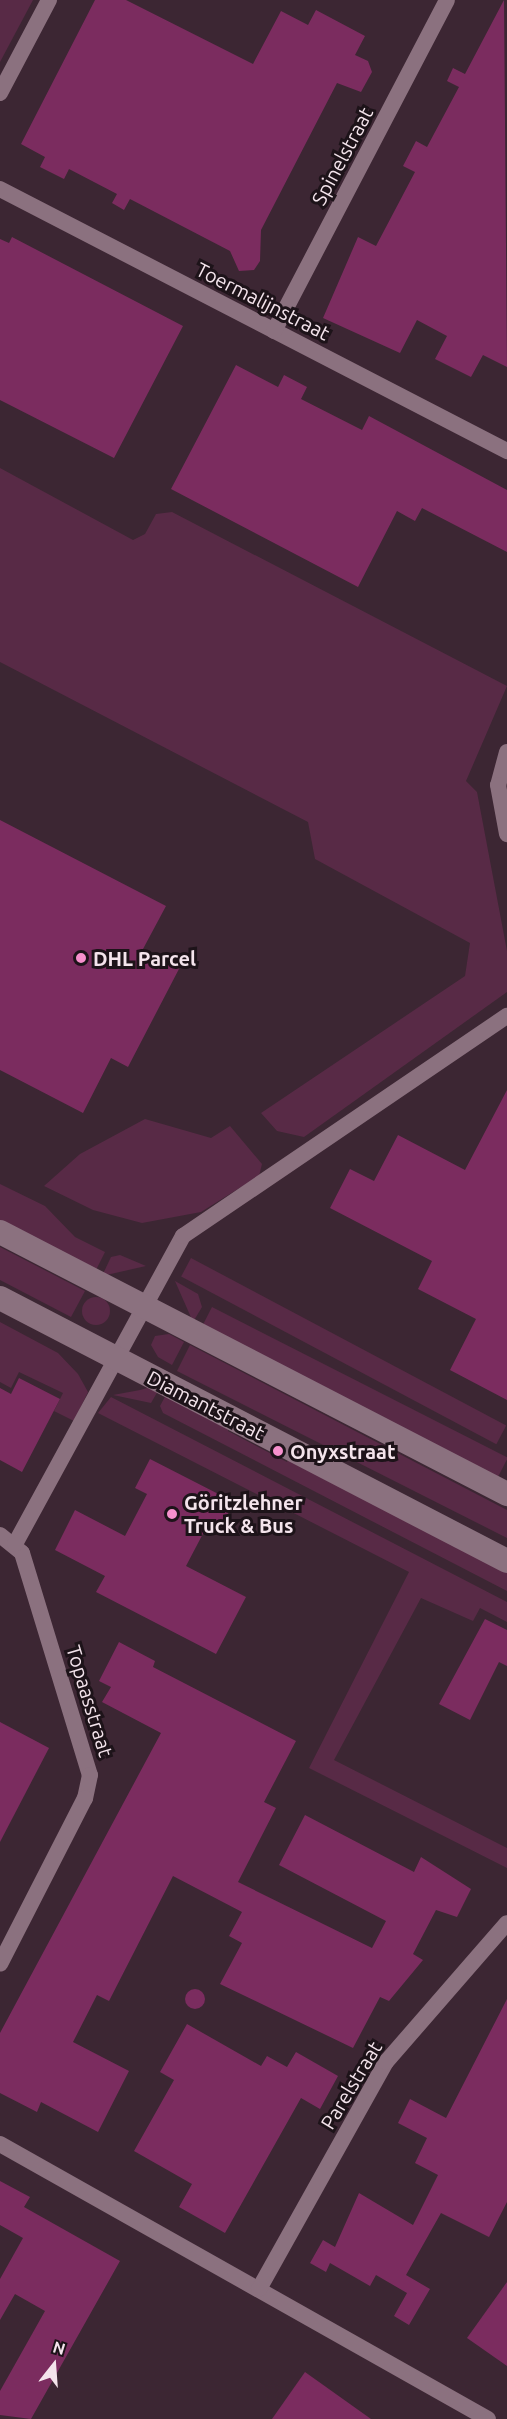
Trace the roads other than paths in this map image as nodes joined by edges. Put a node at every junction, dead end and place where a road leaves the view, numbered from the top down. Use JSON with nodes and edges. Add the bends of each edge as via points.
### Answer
{"nodes":[{"id":1,"x":49,"y":0,"type":"edge"},
{"id":2,"x":447,"y":0,"type":"edge"},
{"id":3,"x":0,"y":93,"type":"edge"},
{"id":4,"x":0,"y":189,"type":"edge"},
{"id":5,"x":274,"y":331,"type":"junction"},
{"id":6,"x":507,"y":451,"type":"edge"},
{"id":7,"x":507,"y":752,"type":"edge"},
{"id":8,"x":507,"y":834,"type":"edge"},
{"id":9,"x":507,"y":1016,"type":"edge"},
{"id":10,"x":0,"y":1232,"type":"edge"},
{"id":11,"x":0,"y":1298,"type":"edge"},
{"id":12,"x":144,"y":1307,"type":"junction"},
{"id":13,"x":117,"y":1359,"type":"junction"},
{"id":14,"x":507,"y":1494,"type":"edge"},
{"id":15,"x":0,"y":1535,"type":"edge"},
{"id":16,"x":15,"y":1544,"type":"junction"},
{"id":17,"x":507,"y":1561,"type":"edge"},
{"id":18,"x":507,"y":1923,"type":"edge"},
{"id":19,"x":0,"y":1964,"type":"edge"},
{"id":20,"x":0,"y":2144,"type":"edge"},
{"id":21,"x":259,"y":2289,"type":"junction"},
{"id":22,"x":488,"y":2419,"type":"edge"}],
"edges":[{"from":1,"to":3,"type":"street"},
{"from":2,"to":5,"type":"street","name":"Spinelstraat"},
{"from":4,"to":5,"type":"street","name":"Toermalijnstraat"},
{"from":5,"to":6,"type":"street","name":"Toermalijnstraat"},
{"from":7,"to":8,"type":"street","via":[[498,785]]},
{"from":9,"to":12,"type":"street","via":[[281,1174],[192,1228],[175,1246]]},
{"from":10,"to":12,"type":"main road"},
{"from":11,"to":13,"type":"main road","name":"Diamantstraat"},
{"from":12,"to":13,"type":"street"},
{"from":12,"to":14,"type":"main road"},
{"from":13,"to":16,"type":"street"},
{"from":13,"to":17,"type":"main road","name":"Diamantstraat"},
{"from":15,"to":16,"type":"street"},
{"from":16,"to":19,"type":"street","name":"Topaasstraat","via":[[90,1775],[85,1798]]},
{"from":18,"to":21,"type":"street","name":"Parelstraat","via":[[386,2062]]},
{"from":20,"to":21,"type":"street"},
{"from":21,"to":22,"type":"street"}]}
